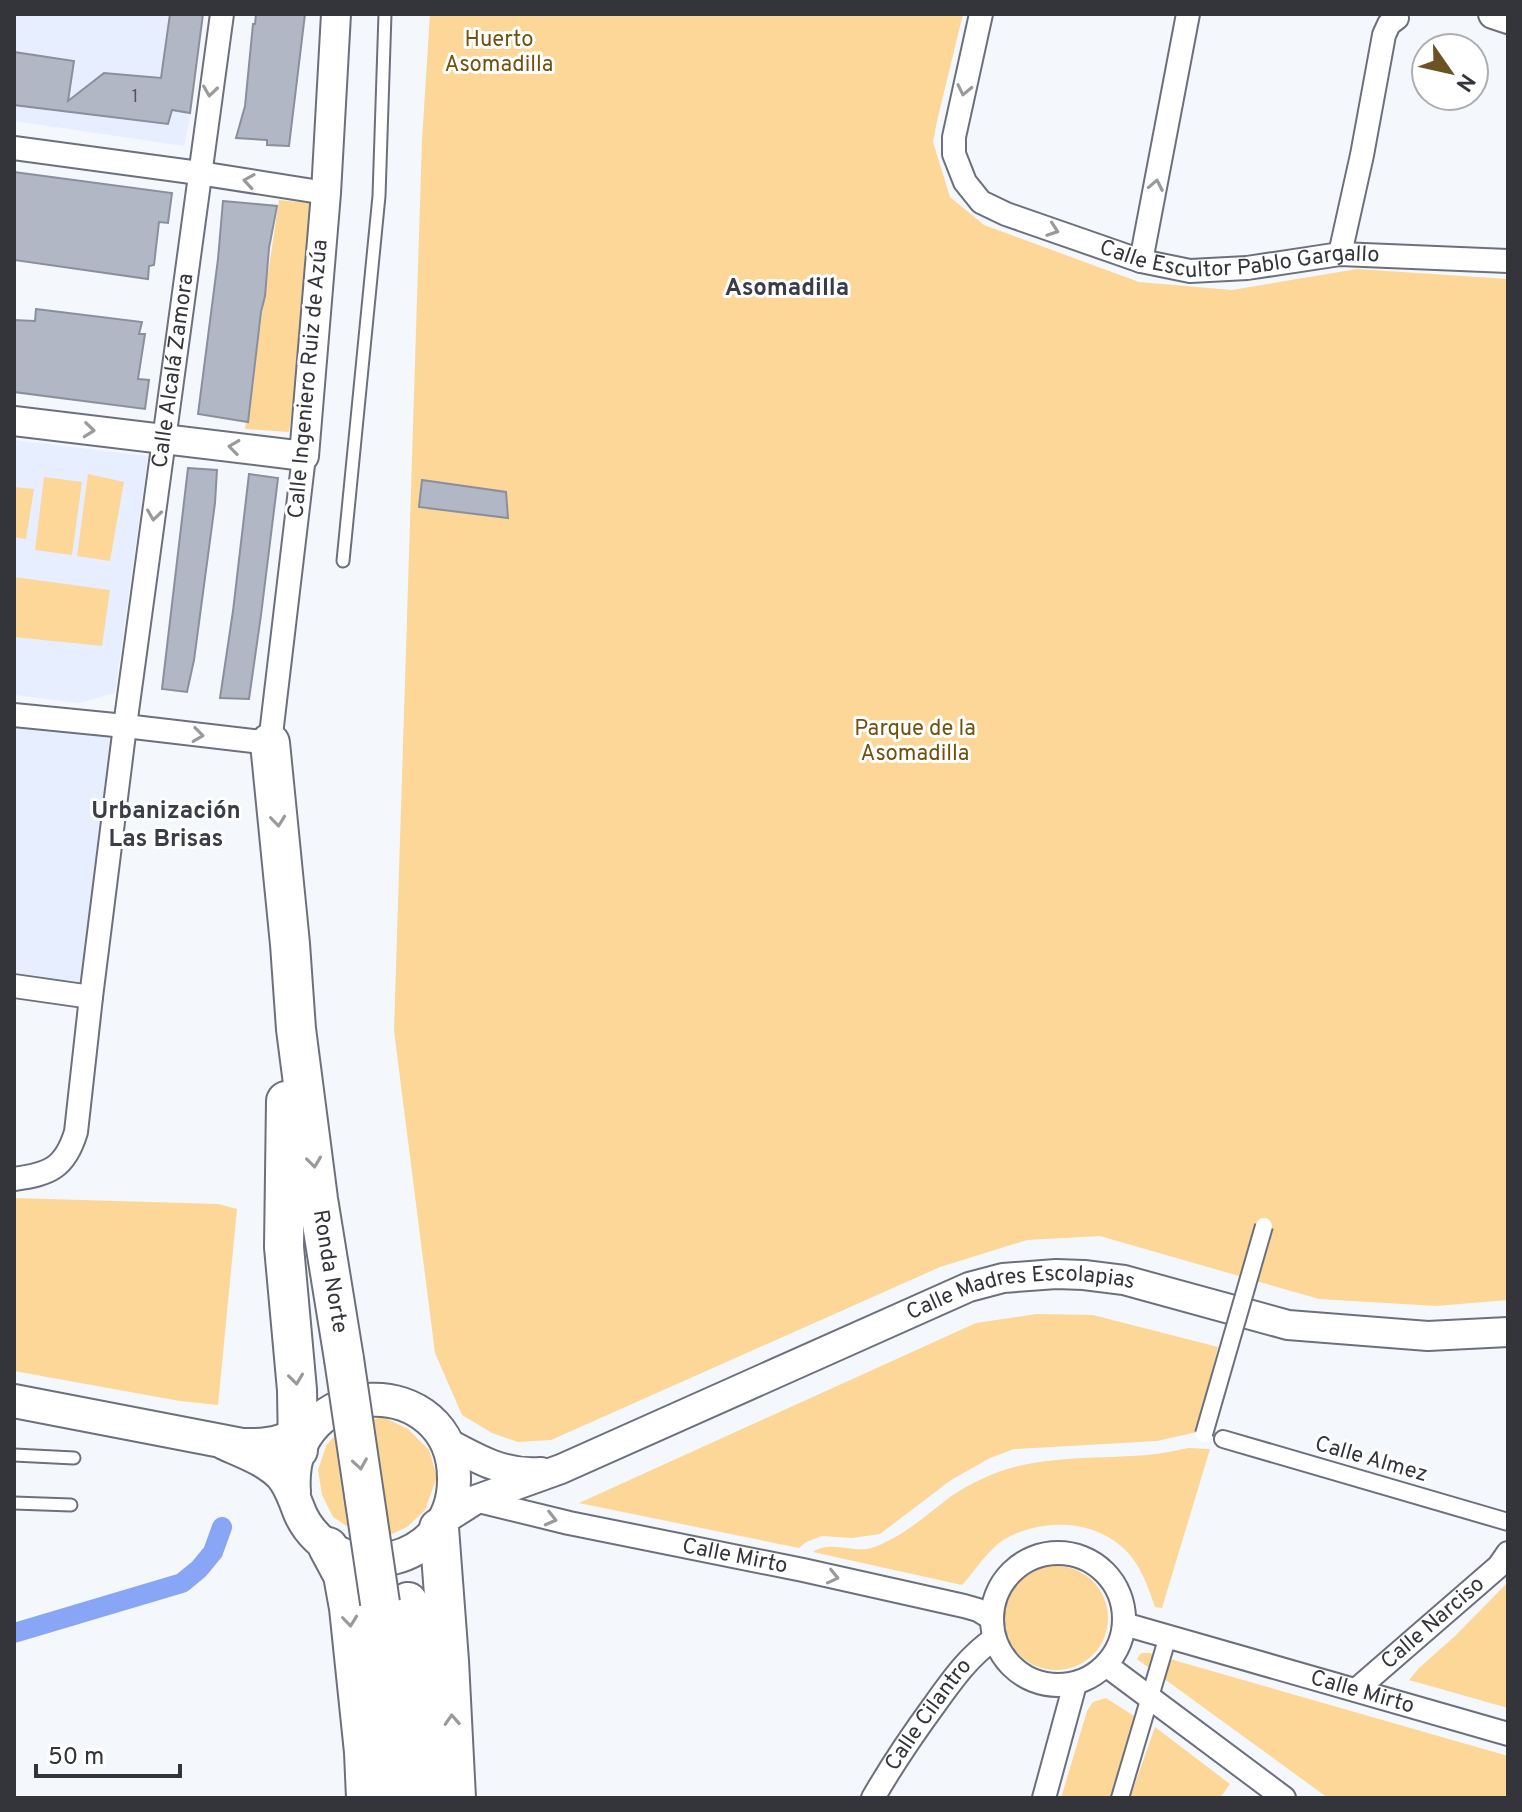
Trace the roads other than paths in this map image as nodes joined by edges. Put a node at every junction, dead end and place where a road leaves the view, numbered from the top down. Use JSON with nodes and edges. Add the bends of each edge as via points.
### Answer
{"nodes":[{"id":1,"x":222,"y":14,"type":"edge"},
{"id":2,"x":336,"y":14,"type":"edge"},
{"id":3,"x":385,"y":14,"type":"edge"},
{"id":4,"x":981,"y":14,"type":"edge"},
{"id":5,"x":1188,"y":14,"type":"edge"},
{"id":6,"x":1493,"y":14,"type":"edge"},
{"id":7,"x":1397,"y":18,"type":"dead end"},
{"id":8,"x":1508,"y":19,"type":"edge"},
{"id":9,"x":14,"y":148,"type":"edge"},
{"id":10,"x":199,"y":173,"type":"junction"},
{"id":11,"x":326,"y":193,"type":"junction"},
{"id":12,"x":1340,"y":254,"type":"junction"},
{"id":13,"x":1141,"y":261,"type":"junction"},
{"id":14,"x":1508,"y":261,"type":"edge"},
{"id":15,"x":14,"y":421,"type":"edge"},
{"id":16,"x":164,"y":438,"type":"junction"},
{"id":17,"x":304,"y":456,"type":"junction"},
{"id":18,"x":343,"y":561,"type":"dead end"},
{"id":19,"x":14,"y":715,"type":"edge"},
{"id":20,"x":125,"y":726,"type":"junction"},
{"id":21,"x":270,"y":743,"type":"junction"},
{"id":22,"x":14,"y":986,"type":"edge"},
{"id":23,"x":91,"y":997,"type":"junction"},
{"id":24,"x":296,"y":1029,"type":"junction"},
{"id":25,"x":14,"y":1179,"type":"edge"},
{"id":26,"x":1264,"y":1226,"type":"dead end"},
{"id":27,"x":1508,"y":1332,"type":"edge"},
{"id":28,"x":14,"y":1401,"type":"edge"},
{"id":29,"x":1204,"y":1434,"type":"dead end"},
{"id":30,"x":304,"y":1436,"type":"junction"},
{"id":31,"x":1223,"y":1439,"type":"dead end"},
{"id":32,"x":446,"y":1442,"type":"junction"},
{"id":33,"x":224,"y":1443,"type":"junction"},
{"id":34,"x":14,"y":1455,"type":"edge"},
{"id":35,"x":74,"y":1458,"type":"dead end"},
{"id":36,"x":561,"y":1469,"type":"junction"},
{"id":37,"x":294,"y":1492,"type":"junction"},
{"id":38,"x":475,"y":1500,"type":"junction"},
{"id":39,"x":14,"y":1503,"type":"edge"},
{"id":40,"x":71,"y":1505,"type":"dead end"},
{"id":41,"x":1508,"y":1522,"type":"edge"},
{"id":42,"x":442,"y":1524,"type":"junction"},
{"id":43,"x":328,"y":1547,"type":"junction"},
{"id":44,"x":1508,"y":1553,"type":"edge"},
{"id":45,"x":394,"y":1602,"type":"junction"},
{"id":46,"x":1124,"y":1624,"type":"junction"},
{"id":47,"x":992,"y":1628,"type":"junction"},
{"id":48,"x":1168,"y":1636,"type":"junction"},
{"id":49,"x":1106,"y":1665,"type":"junction"},
{"id":50,"x":1075,"y":1684,"type":"junction"},
{"id":51,"x":1356,"y":1690,"type":"junction"},
{"id":52,"x":1149,"y":1699,"type":"junction"},
{"id":53,"x":1508,"y":1734,"type":"edge"},
{"id":54,"x":1269,"y":1794,"type":"edge"},
{"id":55,"x":366,"y":1798,"type":"edge"},
{"id":56,"x":396,"y":1798,"type":"edge"},
{"id":57,"x":426,"y":1798,"type":"edge"},
{"id":58,"x":456,"y":1798,"type":"edge"},
{"id":59,"x":873,"y":1798,"type":"edge"},
{"id":60,"x":1044,"y":1798,"type":"edge"},
{"id":61,"x":1120,"y":1798,"type":"edge"}],
"edges":[{"from":1,"to":10,"type":"street","name":"Calle Alcalá Zamora","one_way":true},
{"from":2,"to":11,"type":"street","name":"Calle Ingeniero Ruiz de Azúa"},
{"from":3,"to":18,"type":"lane","via":[[379,196]]},
{"from":4,"to":13,"type":"street","name":"Calle Escultor Pablo Gargallo","one_way":true,"via":[[954,137],[954,154],[965,182],[981,202],[1006,214]]},
{"from":13,"to":5,"type":"street","one_way":true},
{"from":6,"to":8,"type":"street"},
{"from":7,"to":12,"type":"street","via":[[1384,35]]},
{"from":9,"to":10,"type":"street"},
{"from":11,"to":10,"type":"street","one_way":true},
{"from":10,"to":16,"type":"street","name":"Calle Alcalá Zamora"},
{"from":11,"to":17,"type":"street","name":"Calle Ingeniero Ruiz de Azúa"},
{"from":12,"to":13,"type":"street","name":"Calle Escultor Pablo Gargallo","via":[[1190,271]]},
{"from":12,"to":14,"type":"street","name":"Calle Escultor Pablo Gargallo"},
{"from":15,"to":16,"type":"street","one_way":true},
{"from":17,"to":16,"type":"street","one_way":true},
{"from":16,"to":20,"type":"street","name":"Calle Alcalá Zamora","one_way":true},
{"from":17,"to":21,"type":"street","name":"Calle Ingeniero Ruiz de Azúa"},
{"from":19,"to":20,"type":"street"},
{"from":20,"to":21,"type":"street","one_way":true},
{"from":20,"to":23,"type":"street","name":"Calle Alcalá Zamora"},
{"from":21,"to":24,"type":"highway","name":"Ronda Norte","one_way":true},
{"from":22,"to":23,"type":"street"},
{"from":23,"to":25,"type":"street","name":"Calle Alcalá Zamora","via":[[71,1150],[59,1165]]},
{"from":24,"to":30,"type":"highway","one_way":true,"via":[[287,1077],[284,1247]]},
{"from":24,"to":45,"type":"highway","name":"Ronda Norte","one_way":true,"bridge":true,"via":[[344,1359]]},
{"from":26,"to":29,"type":"street","bridge":true},
{"from":27,"to":36,"type":"street","name":"Calle Madres Escolapias","via":[[1428,1336],[1288,1325],[1124,1280],[1056,1274],[1003,1278],[969,1287]]},
{"from":28,"to":33,"type":"main road"},
{"from":30,"to":32,"type":"main road","via":[[346,1404],[383,1399],[418,1411]]},
{"from":30,"to":33,"type":"main road","via":[[271,1444]]},
{"from":30,"to":37,"type":"main road","via":[[294,1463]]},
{"from":31,"to":41,"type":"street","name":"Calle Almez"},
{"from":32,"to":36,"type":"street","name":"Calle Madres Escolapias","via":[[518,1473]]},
{"from":32,"to":42,"type":"main road","via":[[454,1488]]},
{"from":33,"to":37,"type":"main road","via":[[275,1470]]},
{"from":34,"to":35,"type":"lane"},
{"from":36,"to":38,"type":"street","name":"Calle Madres Escolapias"},
{"from":37,"to":43,"type":"main road","via":[[305,1523]]},
{"from":38,"to":42,"type":"street","name":"Calle Madres Escolapias"},
{"from":38,"to":47,"type":"street","name":"Calle Mirto","one_way":true,"via":[[964,1606],[978,1610]]},
{"from":39,"to":40,"type":"lane"},
{"from":42,"to":43,"type":"main road","via":[[400,1557],[363,1560]]},
{"from":58,"to":42,"type":"highway","one_way":true},
{"from":43,"to":55,"type":"highway","one_way":true,"via":[[343,1575],[349,1608]]},
{"from":44,"to":51,"type":"street","name":"Calle Narciso"},
{"from":45,"to":56,"type":"highway","name":"Ronda Norte"},
{"from":45,"to":57,"type":"highway","name":"Ronda Norte","via":[[424,1756]]},
{"from":46,"to":47,"type":"street","via":[[1116,1586],[1104,1571],[1088,1560],[1051,1553],[1015,1568],[1003,1582],[994,1599]]},
{"from":46,"to":48,"type":"street","name":"Calle Mirto"},
{"from":46,"to":49,"type":"street"},
{"from":47,"to":50,"type":"street","via":[[1003,1657],[1017,1672],[1034,1682]]},
{"from":47,"to":59,"type":"street","name":"Calle Cilantro","via":[[901,1751]]},
{"from":48,"to":51,"type":"street","name":"Calle Mirto"},
{"from":48,"to":52,"type":"street"},
{"from":49,"to":50,"type":"street"},
{"from":49,"to":52,"type":"street"},
{"from":50,"to":60,"type":"street"},
{"from":51,"to":53,"type":"street","name":"Calle Mirto"},
{"from":52,"to":54,"type":"street"},
{"from":52,"to":61,"type":"street"}]}
